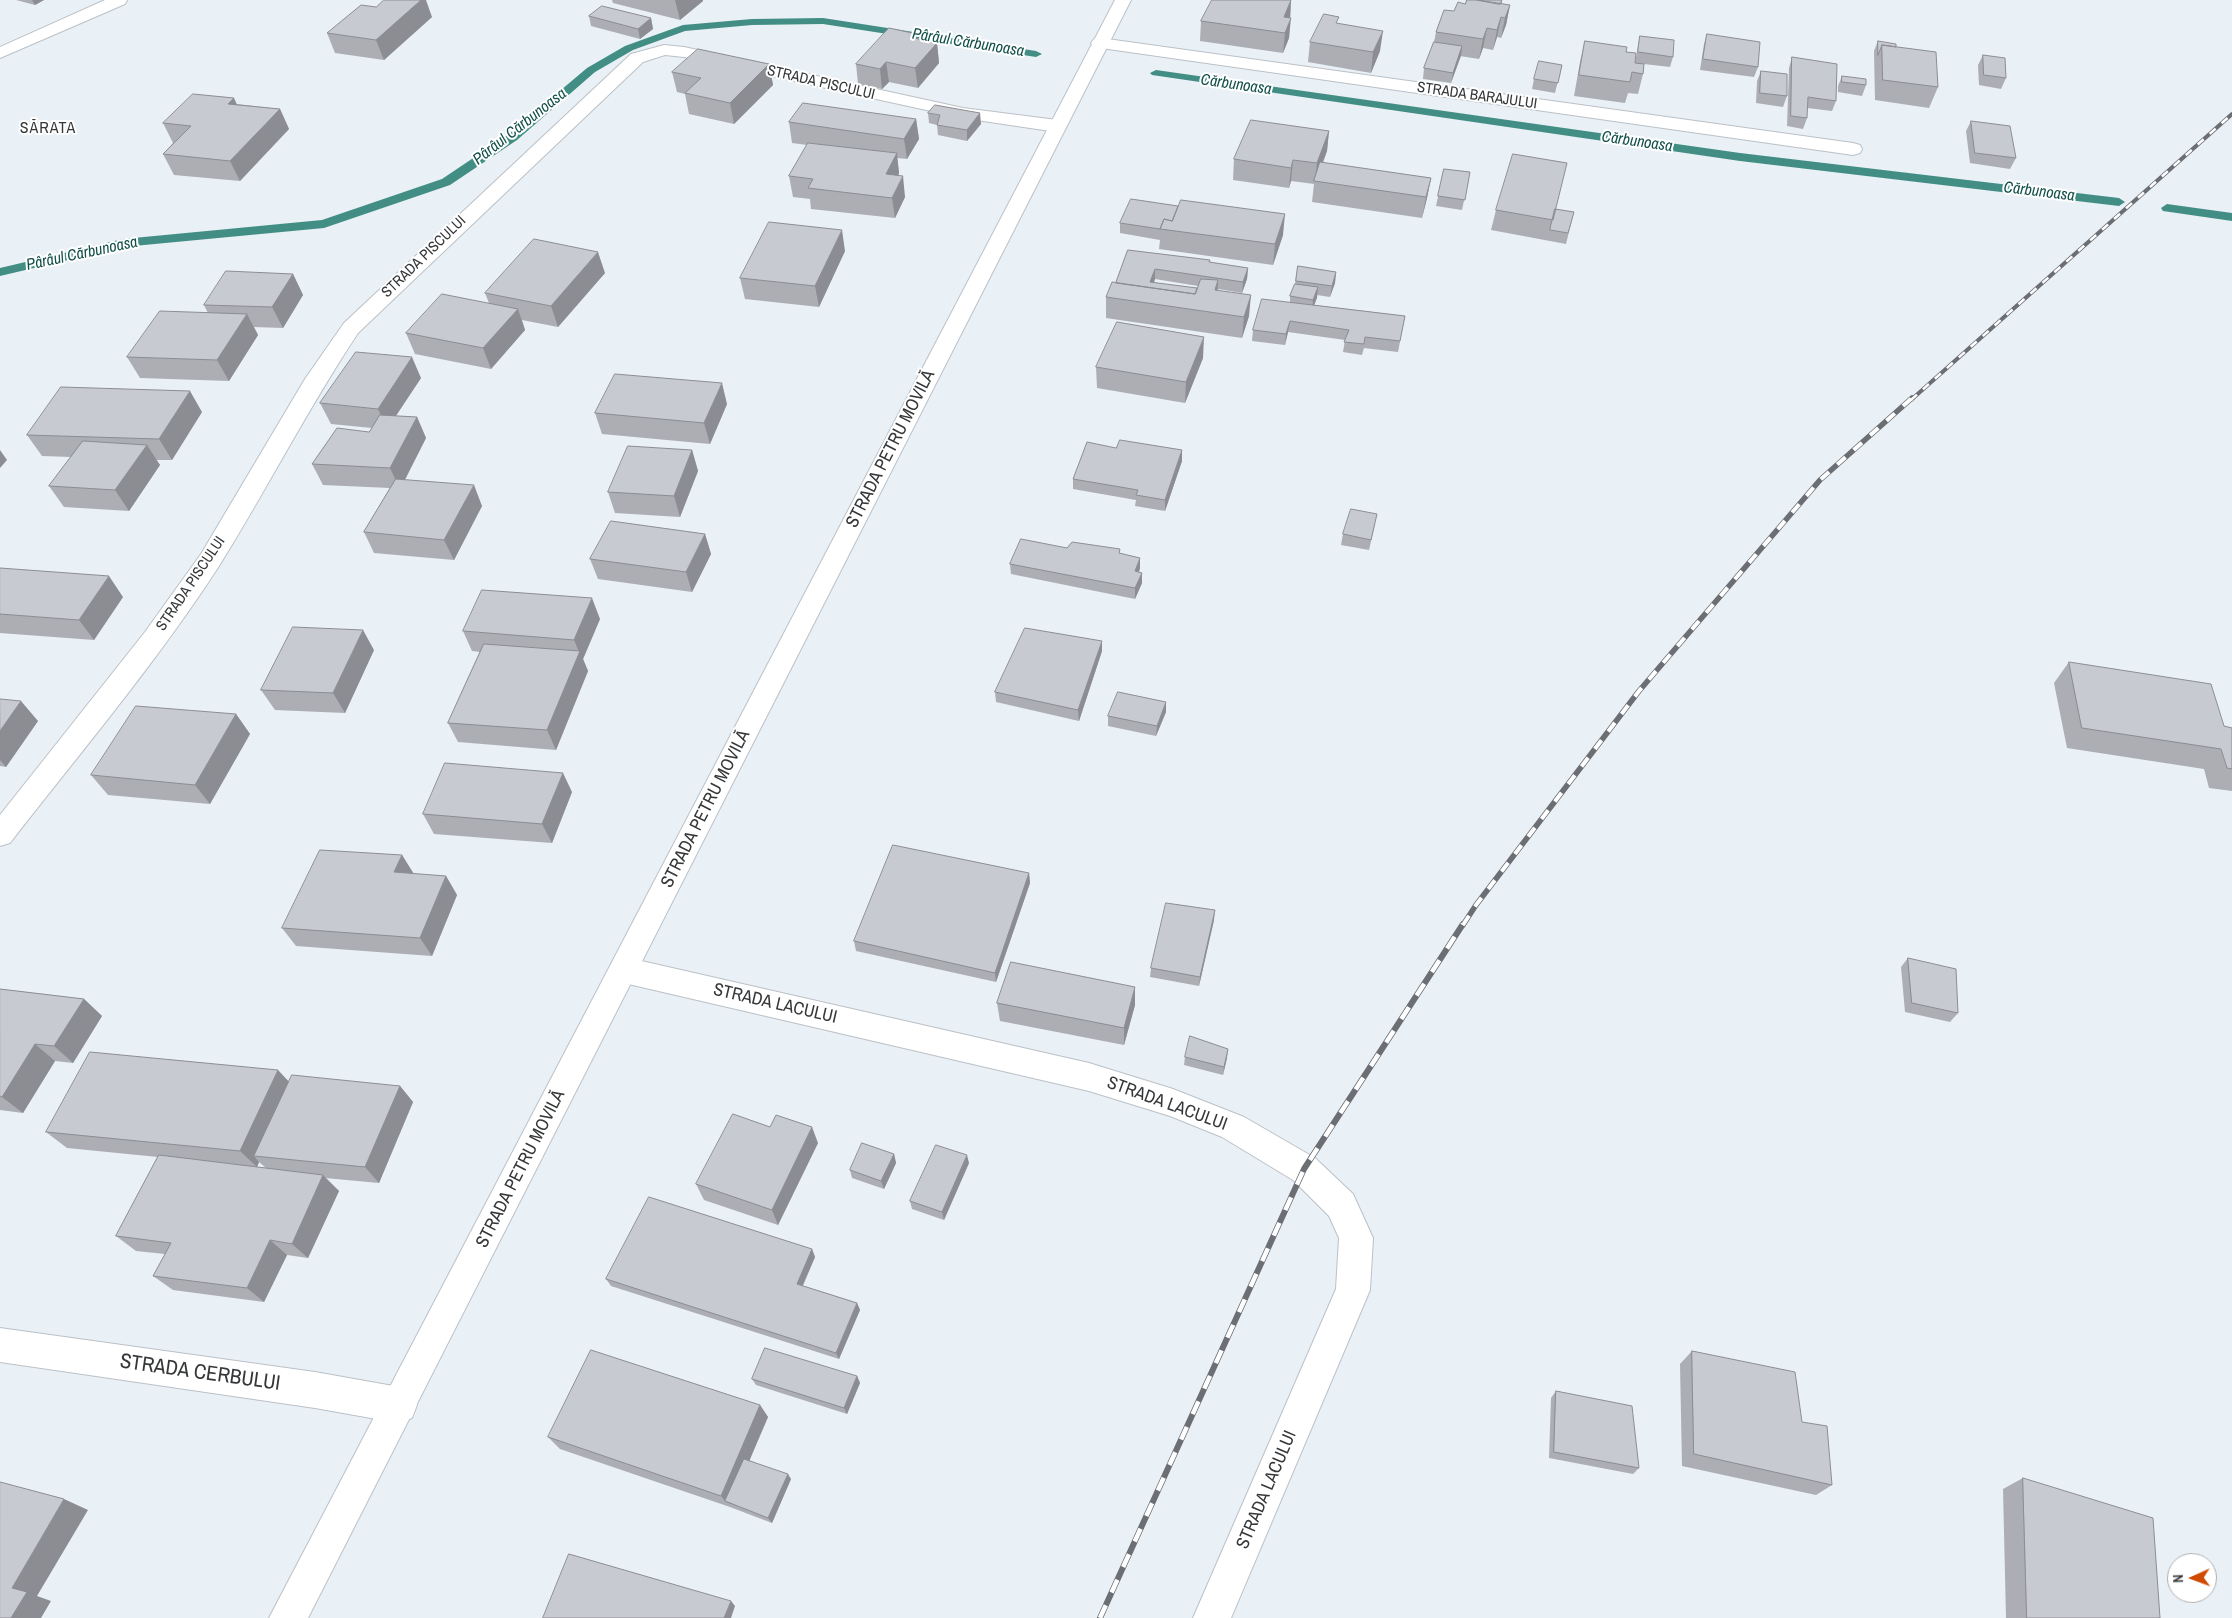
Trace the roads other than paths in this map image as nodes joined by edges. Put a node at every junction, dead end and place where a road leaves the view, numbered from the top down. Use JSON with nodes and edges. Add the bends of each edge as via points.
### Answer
{"nodes":[{"id":1,"x":119,"y":0,"type":"edge"},
{"id":2,"x":1123,"y":0,"type":"edge"},
{"id":3,"x":1100,"y":43,"type":"junction"},
{"id":4,"x":0,"y":53,"type":"edge"},
{"id":5,"x":1057,"y":126,"type":"junction"},
{"id":6,"x":1853,"y":149,"type":"dead end"},
{"id":7,"x":0,"y":835,"type":"edge"},
{"id":8,"x":624,"y":970,"type":"junction"},
{"id":9,"x":0,"y":1345,"type":"edge"},
{"id":10,"x":399,"y":1405,"type":"junction"},
{"id":11,"x":288,"y":1618,"type":"edge"},
{"id":12,"x":1212,"y":1618,"type":"edge"}],
"edges":[{"from":1,"to":4,"type":"street"},
{"from":2,"to":3,"type":"street","name":"STRADA PETRU MOVILĂ"},
{"from":3,"to":5,"type":"street","name":"STRADA PETRU MOVILĂ"},
{"from":3,"to":6,"type":"street","name":"STRADA BARAJULUI"},
{"from":5,"to":7,"type":"street","name":"STRADA PISCULUI","via":[[963,114],[684,52],[664,50],[637,58],[351,328],[316,380],[210,560],[154,639]]},
{"from":5,"to":8,"type":"street","name":"STRADA PETRU MOVILĂ"},
{"from":8,"to":10,"type":"street","name":"STRADA PETRU MOVILĂ"},
{"from":8,"to":12,"type":"street","name":"STRADA LACULUI","via":[[1089,1077],[1173,1103],[1233,1128],[1304,1169],[1341,1205],[1356,1238],[1353,1290]]},
{"from":9,"to":10,"type":"street","name":"STRADA CERBULUI"},
{"from":10,"to":11,"type":"street","name":"STRADA PETRU MOVILĂ"}]}
